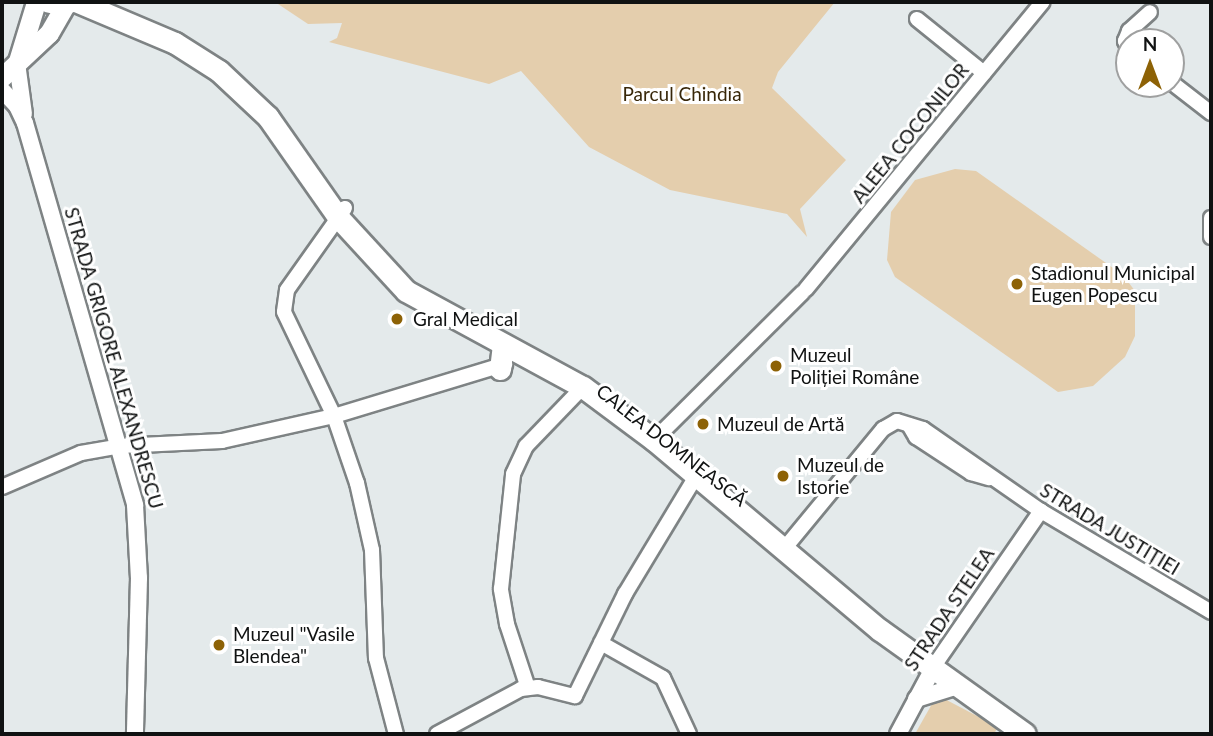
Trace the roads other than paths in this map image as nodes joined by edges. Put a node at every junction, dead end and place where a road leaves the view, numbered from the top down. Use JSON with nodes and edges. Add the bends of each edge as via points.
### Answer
{"nodes":[{"id":1,"x":36,"y":2,"type":"edge"},
{"id":2,"x":49,"y":2,"type":"edge"},
{"id":3,"x":67,"y":2,"type":"edge"},
{"id":4,"x":78,"y":2,"type":"edge"},
{"id":5,"x":119,"y":2,"type":"edge"},
{"id":6,"x":1042,"y":2,"type":"edge"},
{"id":7,"x":1150,"y":12,"type":"dead end"},
{"id":8,"x":917,"y":19,"type":"dead end"},
{"id":9,"x":1132,"y":28,"type":"edge"},
{"id":10,"x":17,"y":63,"type":"junction"},
{"id":11,"x":984,"y":73,"type":"junction"},
{"id":12,"x":2,"y":77,"type":"edge"},
{"id":13,"x":2,"y":90,"type":"edge"},
{"id":14,"x":1185,"y":93,"type":"edge"},
{"id":15,"x":1211,"y":113,"type":"edge"},
{"id":16,"x":25,"y":123,"type":"junction"},
{"id":17,"x":342,"y":213,"type":"junction"},
{"id":18,"x":1211,"y":218,"type":"edge"},
{"id":19,"x":326,"y":235,"type":"junction"},
{"id":20,"x":1211,"y":237,"type":"edge"},
{"id":21,"x":357,"y":240,"type":"junction"},
{"id":22,"x":514,"y":346,"type":"junction"},
{"id":23,"x":500,"y":369,"type":"joint"},
{"id":24,"x":583,"y":387,"type":"junction"},
{"id":25,"x":334,"y":416,"type":"junction"},
{"id":26,"x":657,"y":436,"type":"junction"},
{"id":27,"x":120,"y":446,"type":"junction"},
{"id":28,"x":699,"y":471,"type":"junction"},
{"id":29,"x":2,"y":487,"type":"edge"},
{"id":30,"x":1041,"y":511,"type":"junction"},
{"id":31,"x":787,"y":545,"type":"junction"},
{"id":32,"x":1211,"y":612,"type":"edge"},
{"id":33,"x":601,"y":643,"type":"junction"},
{"id":34,"x":934,"y":667,"type":"junction"},
{"id":35,"x":955,"y":687,"type":"junction"},
{"id":36,"x":528,"y":688,"type":"junction"},
{"id":37,"x":916,"y":699,"type":"junction"},
{"id":38,"x":135,"y":734,"type":"edge"},
{"id":39,"x":396,"y":734,"type":"edge"},
{"id":40,"x":437,"y":734,"type":"edge"},
{"id":41,"x":689,"y":734,"type":"edge"},
{"id":42,"x":898,"y":734,"type":"edge"},
{"id":43,"x":1025,"y":734,"type":"edge"},
{"id":44,"x":1039,"y":734,"type":"edge"}],
"edges":[{"from":1,"to":10,"type":"main road"},
{"from":2,"to":3,"type":"main road"},
{"from":3,"to":10,"type":"main road","via":[[49,33]]},
{"from":4,"to":17,"type":"main road","via":[[175,43],[219,71],[258,105]]},
{"from":5,"to":17,"type":"main road","name":"CALEA DOMNEASCĂ","via":[[200,47],[249,83]]},
{"from":6,"to":11,"type":"street","name":"ALEEA COCONILOR"},
{"from":7,"to":9,"type":"street"},
{"from":8,"to":11,"type":"street"},
{"from":10,"to":12,"type":"main road"},
{"from":10,"to":16,"type":"street","name":"STRADA GRIGORE ALEXANDRESCU"},
{"from":11,"to":26,"type":"street","name":"ALEEA COCONILOR","via":[[804,291]]},
{"from":13,"to":16,"type":"street","name":"STRADA GRIGORE ALEXANDRESCU","via":[[18,106]]},
{"from":14,"to":15,"type":"street"},
{"from":16,"to":27,"type":"street","name":"STRADA GRIGORE ALEXANDRESCU"},
{"from":17,"to":19,"type":"street"},
{"from":17,"to":21,"type":"main road","name":"CALEA DOMNEASCĂ"},
{"from":17,"to":22,"type":"main road","name":"CALEA DOMNEASCĂ","via":[[412,285]]},
{"from":18,"to":20,"type":"street"},
{"from":19,"to":21,"type":"street"},
{"from":19,"to":25,"type":"street","via":[[284,301],[284,312]]},
{"from":21,"to":22,"type":"main road","name":"CALEA DOMNEASCĂ","via":[[406,291]]},
{"from":22,"to":23,"type":"main road"},
{"from":22,"to":24,"type":"main road","name":"CALEA DOMNEASCĂ"},
{"from":22,"to":26,"type":"main road","name":"CALEA DOMNEASCĂ","via":[[589,380]]},
{"from":23,"to":25,"type":"street"},
{"from":24,"to":26,"type":"main road","name":"CALEA DOMNEASCĂ"},
{"from":24,"to":36,"type":"street","via":[[526,446],[513,474],[501,589]]},
{"from":25,"to":27,"type":"street","via":[[222,441]]},
{"from":25,"to":39,"type":"street","via":[[368,530],[376,658]]},
{"from":26,"to":28,"type":"main road","name":"CALEA DOMNEASCĂ"},
{"from":27,"to":29,"type":"street","via":[[54,462]]},
{"from":27,"to":38,"type":"street","name":"STRADA GRIGORE ALEXANDRESCU","via":[[138,526]]},
{"from":28,"to":31,"type":"main road","name":"CALEA DOMNEASCĂ"},
{"from":28,"to":33,"type":"street"},
{"from":30,"to":31,"type":"street","name":"STRADA JUSTIȚIEI","via":[[923,429],[888,424]]},
{"from":30,"to":32,"type":"street","name":"STRADA JUSTIȚIEI"},
{"from":30,"to":34,"type":"street","name":"STRADA STELEA"},
{"from":31,"to":34,"type":"main road","name":"CALEA DOMNEASCĂ"},
{"from":33,"to":36,"type":"street","via":[[575,696]]},
{"from":33,"to":41,"type":"street","via":[[663,678]]},
{"from":34,"to":35,"type":"main road","name":"CALEA DOMNEASCĂ"},
{"from":34,"to":37,"type":"street","name":"STRADA STELEA"},
{"from":34,"to":44,"type":"main road","name":"CALEA DOMNEASCĂ"},
{"from":35,"to":37,"type":"street"},
{"from":35,"to":43,"type":"main road","name":"CALEA DOMNEASCĂ"},
{"from":36,"to":40,"type":"street"},
{"from":37,"to":42,"type":"street","name":"STRADA STELEA"}]}
